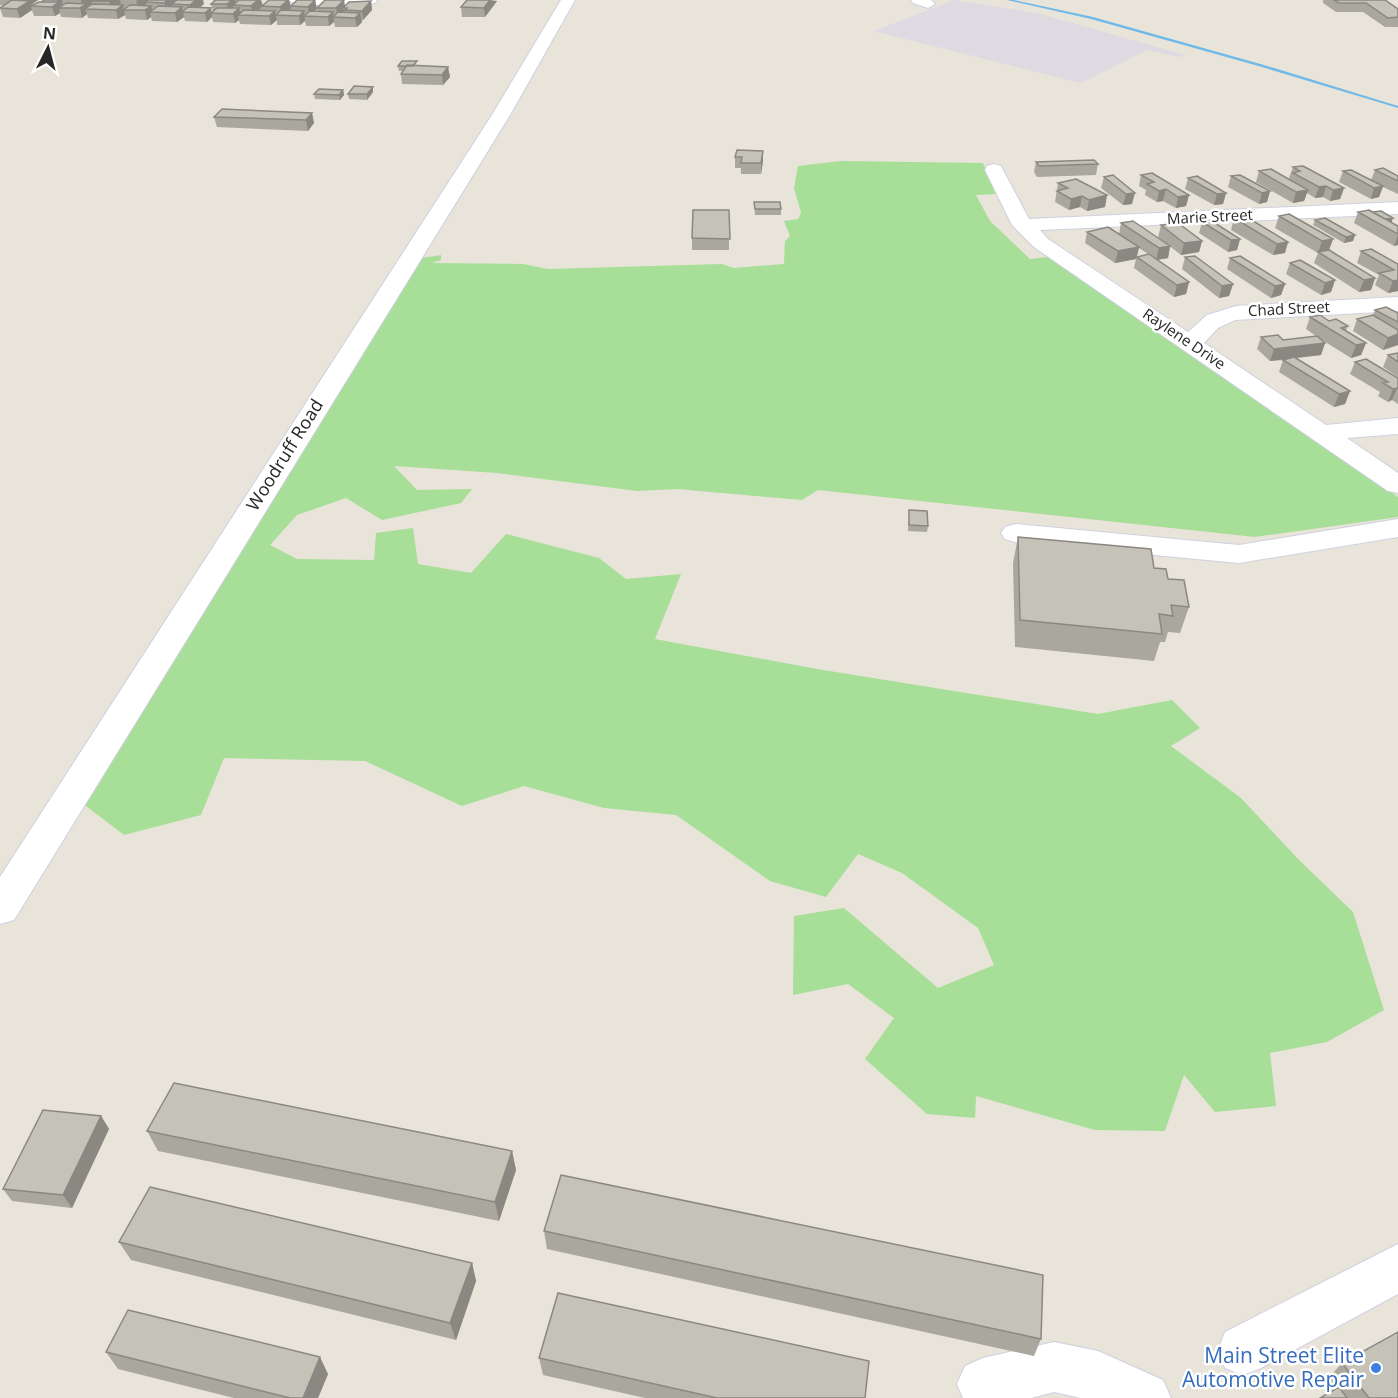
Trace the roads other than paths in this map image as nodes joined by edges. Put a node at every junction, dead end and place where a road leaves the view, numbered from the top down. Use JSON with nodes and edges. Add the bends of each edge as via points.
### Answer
{"nodes":[{"id":1,"x":295,"y":0,"type":"edge"},
{"id":2,"x":370,"y":0,"type":"edge"},
{"id":3,"x":568,"y":0,"type":"edge"},
{"id":4,"x":994,"y":170,"type":"dead end"},
{"id":5,"x":1398,"y":208,"type":"edge"},
{"id":6,"x":1022,"y":225,"type":"junction"},
{"id":7,"x":1398,"y":304,"type":"edge"},
{"id":8,"x":1192,"y":344,"type":"junction"},
{"id":9,"x":1398,"y":426,"type":"edge"},
{"id":10,"x":1322,"y":433,"type":"junction"},
{"id":11,"x":1398,"y":485,"type":"edge"},
{"id":12,"x":1398,"y":528,"type":"edge"},
{"id":13,"x":1015,"y":533,"type":"dead end"},
{"id":14,"x":0,"y":909,"type":"edge"},
{"id":15,"x":1398,"y":1268,"type":"edge"},
{"id":16,"x":1243,"y":1350,"type":"dead end"},
{"id":17,"x":983,"y":1384,"type":"dead end"},
{"id":18,"x":1145,"y":1398,"type":"edge"}],
"edges":[{"from":1,"to":2,"type":"street"},
{"from":3,"to":14,"type":"street","name":"Woodruff Road","via":[[501,115]]},
{"from":4,"to":6,"type":"street","name":"Raylene Drive"},
{"from":5,"to":6,"type":"street","name":"Marie Street"},
{"from":6,"to":8,"type":"street","name":"Raylene Drive","via":[[1041,243]]},
{"from":7,"to":8,"type":"street","name":"Chad Street","via":[[1236,313],[1214,319]]},
{"from":8,"to":10,"type":"street","name":"Raylene Drive"},
{"from":9,"to":10,"type":"street"},
{"from":10,"to":11,"type":"street","name":"Raylene Drive"},
{"from":12,"to":13,"type":"street","via":[[1239,554]]},
{"from":15,"to":16,"type":"street"},
{"from":17,"to":18,"type":"street","via":[[1054,1368],[1098,1376]]}]}
